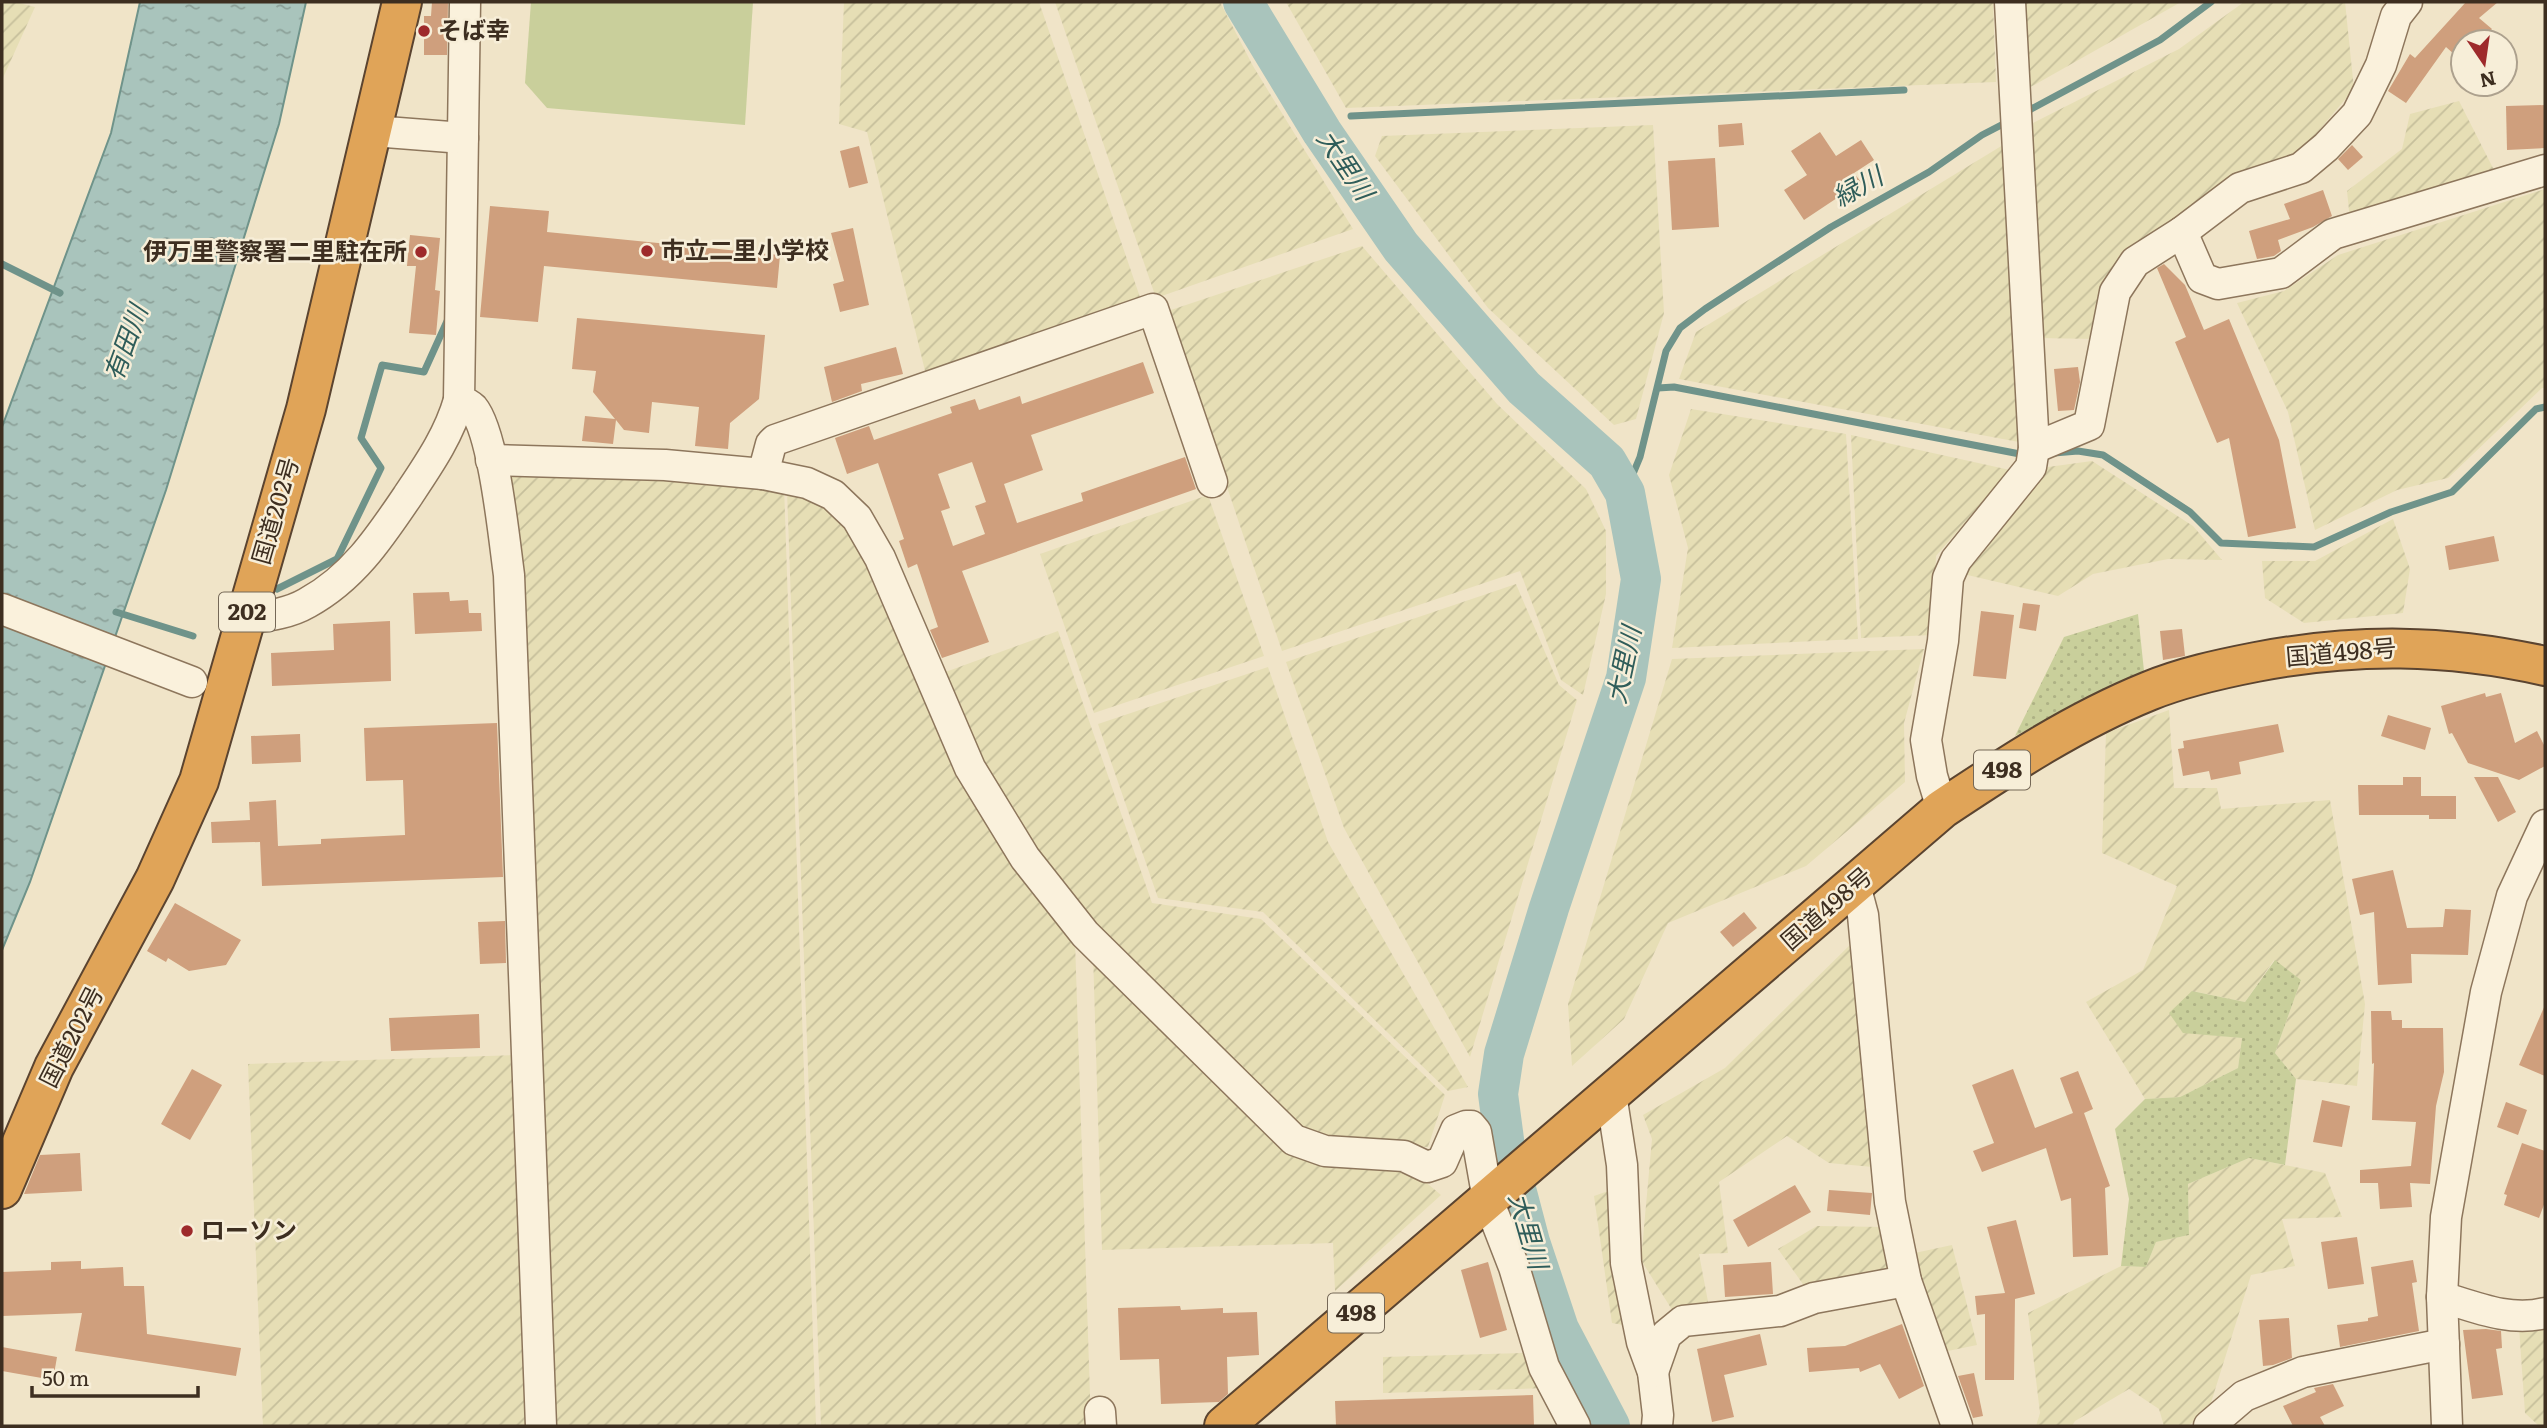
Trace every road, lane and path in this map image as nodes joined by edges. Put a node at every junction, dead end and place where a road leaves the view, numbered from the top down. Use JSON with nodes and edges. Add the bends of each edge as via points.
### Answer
{"nodes":[{"id":1,"x":402,"y":2,"type":"edge"},
{"id":2,"x":465,"y":2,"type":"edge"},
{"id":3,"x":2010,"y":2,"type":"edge"},
{"id":4,"x":2407,"y":2,"type":"edge"},
{"id":5,"x":373,"y":131,"type":"junction"},
{"id":6,"x":463,"y":138,"type":"junction"},
{"id":7,"x":2545,"y":170,"type":"edge"},
{"id":8,"x":2182,"y":232,"type":"junction"},
{"id":9,"x":459,"y":400,"type":"junction"},
{"id":10,"x":2032,"y":457,"type":"junction"},
{"id":11,"x":491,"y":460,"type":"junction"},
{"id":12,"x":763,"y":474,"type":"junction"},
{"id":13,"x":1212,"y":482,"type":"dead end"},
{"id":14,"x":2,"y":609,"type":"edge"},
{"id":15,"x":245,"y":619,"type":"junction"},
{"id":16,"x":2545,"y":666,"type":"edge"},
{"id":17,"x":192,"y":682,"type":"dead end"},
{"id":18,"x":1942,"y":809,"type":"junction"},
{"id":19,"x":2545,"y":825,"type":"edge"},
{"id":20,"x":1855,"y":885,"type":"junction"},
{"id":21,"x":1611,"y":1094,"type":"junction"},
{"id":22,"x":2,"y":1189,"type":"edge"},
{"id":23,"x":1488,"y":1200,"type":"junction"},
{"id":24,"x":1906,"y":1281,"type":"junction"},
{"id":25,"x":2442,"y":1297,"type":"junction"},
{"id":26,"x":2545,"y":1313,"type":"edge"},
{"id":27,"x":2444,"y":1344,"type":"junction"},
{"id":28,"x":1653,"y":1372,"type":"junction"},
{"id":29,"x":541,"y":1426,"type":"edge"},
{"id":30,"x":1224,"y":1426,"type":"edge"},
{"id":31,"x":1575,"y":1426,"type":"edge"},
{"id":32,"x":1657,"y":1426,"type":"edge"},
{"id":33,"x":1957,"y":1426,"type":"edge"},
{"id":34,"x":2209,"y":1426,"type":"edge"},
{"id":35,"x":2447,"y":1426,"type":"edge"}],
"edges":[{"from":1,"to":5,"type":"highway","name":"国道202号","number":"202"},
{"from":2,"to":6,"type":"street"},
{"from":3,"to":10,"type":"street"},
{"from":4,"to":8,"type":"street","via":[[2396,16],[2381,65],[2357,114],[2326,147],[2301,168],[2240,188]]},
{"from":5,"to":6,"type":"street"},
{"from":5,"to":15,"type":"highway","name":"国道202号","number":"202","via":[[306,409]]},
{"from":6,"to":9,"type":"street"},
{"from":7,"to":8,"type":"street","via":[[2333,234],[2281,273],[2231,282],[2218,284],[2202,278]]},
{"from":8,"to":10,"type":"street","via":[[2135,262],[2115,292],[2089,425]]},
{"from":9,"to":11,"type":"street","via":[[472,407],[484,427]]},
{"from":9,"to":15,"type":"street","via":[[435,456],[373,547],[343,579],[306,604]]},
{"from":10,"to":18,"type":"street","via":[[1956,560],[1948,578],[1926,740]]},
{"from":11,"to":12,"type":"street","via":[[666,465]]},
{"from":11,"to":29,"type":"street","via":[[509,575]]},
{"from":12,"to":13,"type":"street","via":[[775,440],[1153,309]]},
{"from":12,"to":23,"type":"street","via":[[807,482],[833,495],[857,518],[880,558],[970,768],[1025,858],[1085,934],[1294,1140],[1325,1151],[1404,1156],[1427,1167],[1442,1162],[1456,1130],[1471,1126],[1476,1132]]},
{"from":14,"to":17,"type":"street"},
{"from":15,"to":22,"type":"highway","name":"国道202号","number":"202","via":[[199,781],[155,879],[54,1067]]},
{"from":16,"to":18,"type":"highway","name":"国道498号","number":"498","via":[[2495,655],[2422,648],[2354,648],[2221,669],[2150,690],[2078,724]]},
{"from":18,"to":20,"type":"highway","name":"国道498号","number":"498"},
{"from":19,"to":25,"type":"street","via":[[2512,896],[2486,992],[2446,1217]]},
{"from":20,"to":21,"type":"highway","name":"国道498号","number":"498"},
{"from":20,"to":24,"type":"street","via":[[1863,915],[1890,1202]]},
{"from":21,"to":23,"type":"highway","name":"国道498号","number":"498"},
{"from":21,"to":28,"type":"street","via":[[1622,1165],[1626,1263]]},
{"from":23,"to":30,"type":"highway","name":"国道498号","number":"498"},
{"from":23,"to":31,"type":"street","via":[[1544,1367]]},
{"from":24,"to":28,"type":"street","via":[[1814,1298],[1780,1311],[1683,1321],[1665,1335]]},
{"from":24,"to":33,"type":"street"},
{"from":25,"to":26,"type":"street","via":[[2500,1314]]},
{"from":25,"to":27,"type":"street"},
{"from":27,"to":34,"type":"street","via":[[2303,1372],[2244,1396]]},
{"from":27,"to":35,"type":"street"},
{"from":28,"to":32,"type":"street"}]}
